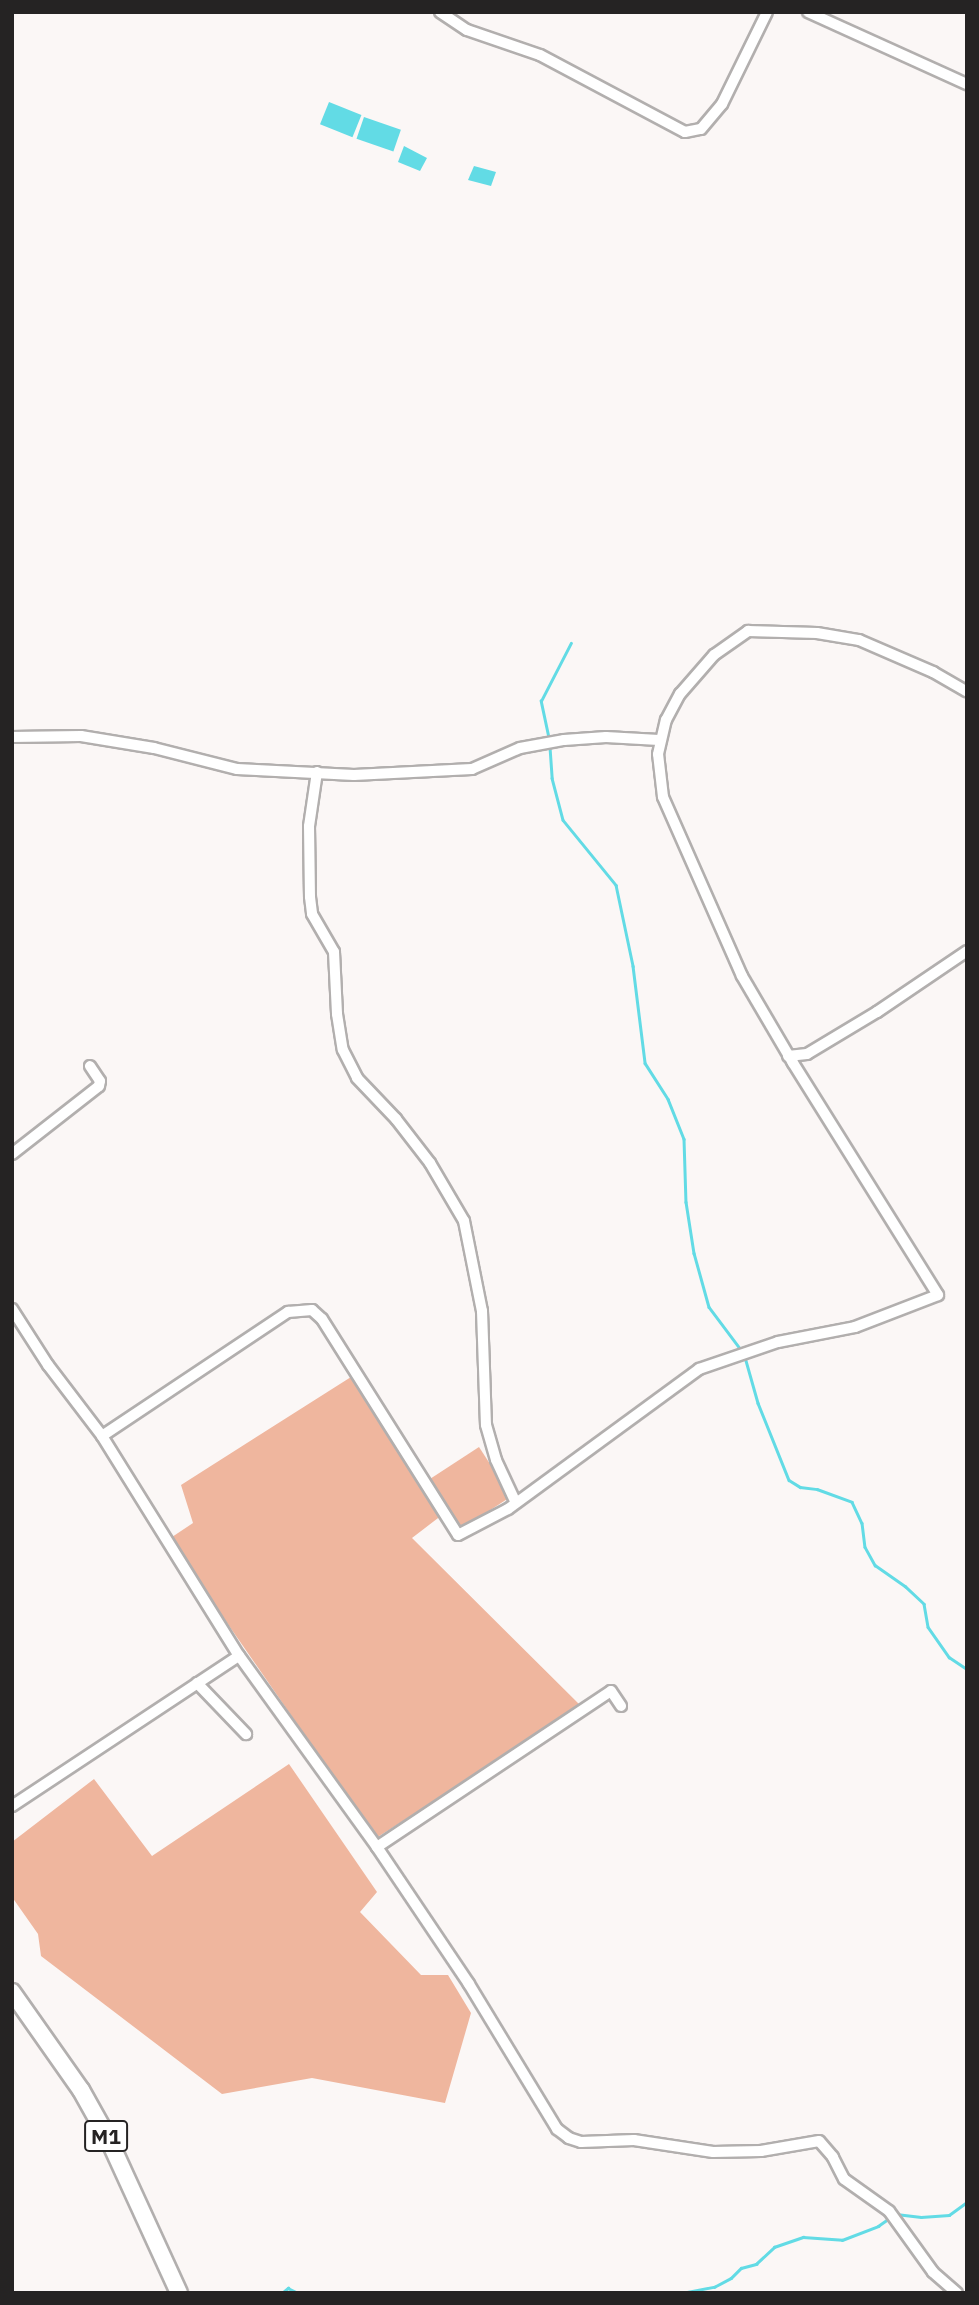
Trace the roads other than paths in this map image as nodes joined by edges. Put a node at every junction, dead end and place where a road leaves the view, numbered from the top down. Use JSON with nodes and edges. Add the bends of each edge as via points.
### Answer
{"nodes":[{"id":1,"x":440,"y":12,"type":"edge"},
{"id":2,"x":767,"y":12,"type":"edge"},
{"id":3,"x":808,"y":12,"type":"edge"},
{"id":4,"x":967,"y":84,"type":"edge"},
{"id":5,"x":967,"y":692,"type":"edge"},
{"id":6,"x":12,"y":737,"type":"edge"},
{"id":7,"x":659,"y":740,"type":"junction"},
{"id":8,"x":317,"y":772,"type":"junction"},
{"id":9,"x":967,"y":951,"type":"edge"},
{"id":10,"x":788,"y":1056,"type":"junction"},
{"id":11,"x":90,"y":1066,"type":"dead end"},
{"id":12,"x":12,"y":1154,"type":"edge"},
{"id":13,"x":12,"y":1310,"type":"edge"},
{"id":14,"x":102,"y":1436,"type":"junction"},
{"id":15,"x":516,"y":1503,"type":"junction"},
{"id":16,"x":239,"y":1656,"type":"junction"},
{"id":17,"x":197,"y":1683,"type":"junction"},
{"id":18,"x":621,"y":1706,"type":"dead end"},
{"id":19,"x":246,"y":1734,"type":"dead end"},
{"id":20,"x":12,"y":1806,"type":"edge"},
{"id":21,"x":377,"y":1847,"type":"junction"},
{"id":22,"x":12,"y":1992,"type":"edge"},
{"id":23,"x":179,"y":2293,"type":"edge"},
{"id":24,"x":957,"y":2293,"type":"edge"}],
"edges":[{"from":1,"to":2,"type":"street","via":[[467,30],[540,55],[685,132],[701,128],[722,104]]},
{"from":3,"to":4,"type":"street"},
{"from":5,"to":7,"type":"street","via":[[859,640],[753,630],[733,639],[701,668],[676,702]]},
{"from":6,"to":8,"type":"street","via":[[81,736],[237,769]]},
{"from":7,"to":8,"type":"street","via":[[564,740],[520,748],[472,769],[453,772]]},
{"from":7,"to":10,"type":"street","via":[[663,797],[743,976]]},
{"from":8,"to":15,"type":"street","via":[[309,826],[310,897],[312,914],[334,952],[343,1050],[357,1078],[430,1163],[464,1221],[482,1311],[486,1425]]},
{"from":9,"to":10,"type":"street","via":[[807,1054]]},
{"from":10,"to":15,"type":"street","via":[[938,1295],[855,1327],[778,1342],[699,1368]]},
{"from":11,"to":12,"type":"street","via":[[100,1081],[98,1087]]},
{"from":13,"to":14,"type":"street"},
{"from":14,"to":15,"type":"street","via":[[288,1312],[308,1309],[323,1319],[458,1535]]},
{"from":14,"to":16,"type":"street"},
{"from":16,"to":17,"type":"street"},
{"from":16,"to":21,"type":"street"},
{"from":17,"to":19,"type":"street"},
{"from":17,"to":20,"type":"street"},
{"from":18,"to":21,"type":"street","via":[[611,1691]]},
{"from":21,"to":24,"type":"street","via":[[469,1984],[553,2125],[564,2135],[582,2142],[634,2140],[735,2152],[819,2140],[844,2179],[889,2211],[933,2272]]},
{"from":22,"to":23,"type":"highway","number":"M1","via":[[81,2090],[109,2140]]}]}
